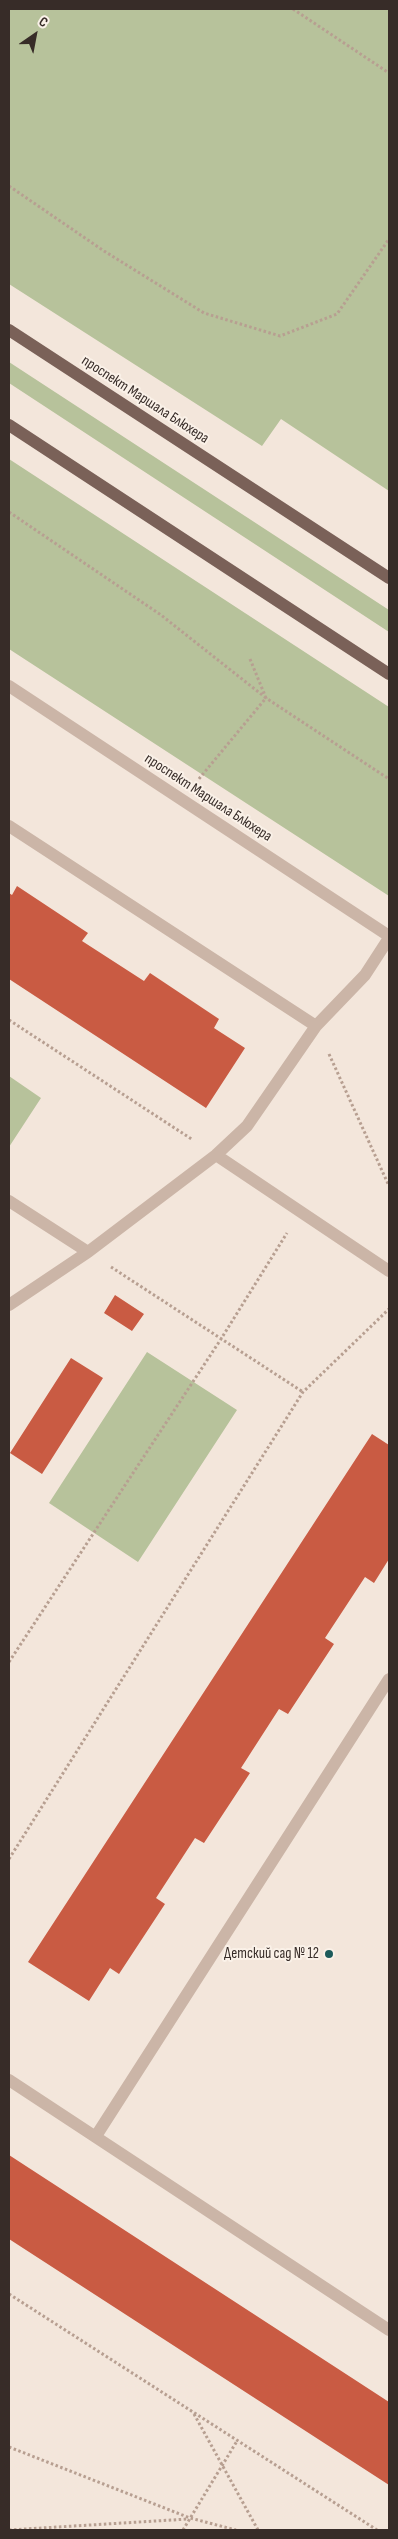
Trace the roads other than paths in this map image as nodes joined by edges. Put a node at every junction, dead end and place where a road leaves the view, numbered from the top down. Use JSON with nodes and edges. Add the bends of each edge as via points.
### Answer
{"nodes":[{"id":1,"x":9,"y":330,"type":"edge"},
{"id":2,"x":9,"y":425,"type":"edge"},
{"id":3,"x":389,"y":578,"type":"edge"},
{"id":4,"x":389,"y":674,"type":"edge"},
{"id":5,"x":9,"y":686,"type":"edge"},
{"id":6,"x":9,"y":826,"type":"edge"},
{"id":7,"x":389,"y":937,"type":"edge"},
{"id":8,"x":316,"y":1026,"type":"junction"},
{"id":9,"x":216,"y":1155,"type":"junction"},
{"id":10,"x":9,"y":1201,"type":"edge"},
{"id":11,"x":88,"y":1252,"type":"junction"},
{"id":12,"x":389,"y":1271,"type":"edge"},
{"id":13,"x":9,"y":1305,"type":"edge"},
{"id":14,"x":389,"y":1679,"type":"edge"},
{"id":15,"x":9,"y":2080,"type":"edge"},
{"id":16,"x":96,"y":2136,"type":"junction"},
{"id":17,"x":389,"y":2330,"type":"edge"}],
"edges":[{"from":1,"to":3,"type":"main road","name":"проспект Маршала Блюхера"},
{"from":2,"to":4,"type":"main road"},
{"from":5,"to":7,"type":"street","name":"проспект Маршала Блюхера"},
{"from":6,"to":8,"type":"street"},
{"from":7,"to":8,"type":"street","via":[[365,975]]},
{"from":8,"to":9,"type":"street","via":[[247,1126]]},
{"from":9,"to":11,"type":"street"},
{"from":9,"to":12,"type":"street"},
{"from":10,"to":11,"type":"street"},
{"from":11,"to":13,"type":"street"},
{"from":14,"to":16,"type":"street"},
{"from":15,"to":16,"type":"street"},
{"from":16,"to":17,"type":"street"}]}
